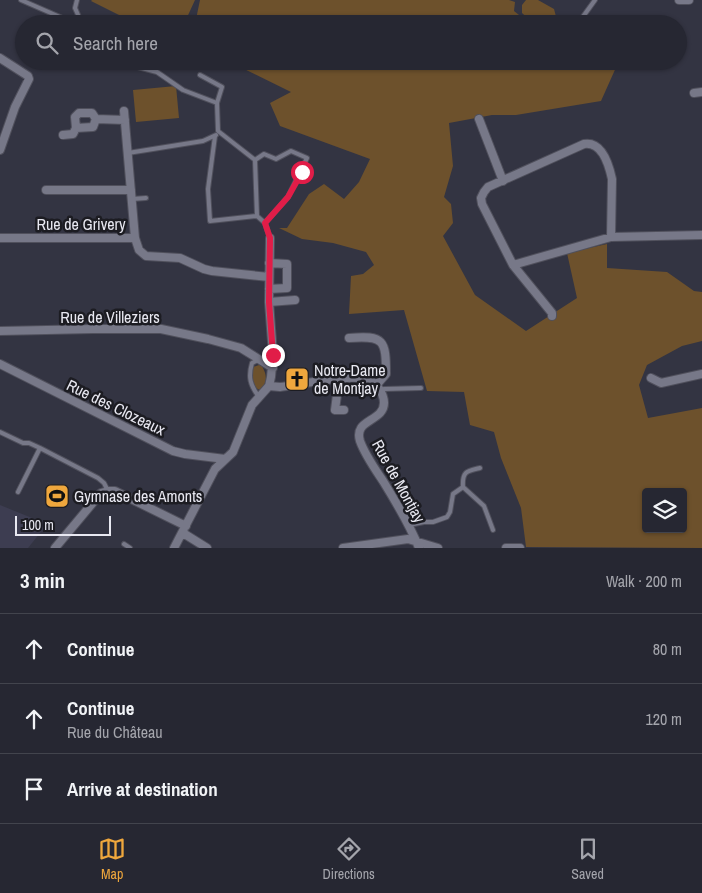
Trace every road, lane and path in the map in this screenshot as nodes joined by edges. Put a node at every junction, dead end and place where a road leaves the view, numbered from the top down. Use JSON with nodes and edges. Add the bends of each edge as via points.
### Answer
{"nodes":[{"id":1,"x":21,"y":0,"type":"edge"},
{"id":2,"x":76,"y":0,"type":"edge"},
{"id":3,"x":595,"y":0,"type":"edge"},
{"id":4,"x":679,"y":0,"type":"edge"},
{"id":5,"x":689,"y":0,"type":"edge"},
{"id":6,"x":55,"y":15,"type":"edge"},
{"id":7,"x":79,"y":15,"type":"edge"},
{"id":8,"x":584,"y":15,"type":"edge"},
{"id":9,"x":0,"y":58,"type":"edge"},
{"id":10,"x":15,"y":66,"type":"edge"},
{"id":11,"x":21,"y":70,"type":"edge"},
{"id":12,"x":149,"y":70,"type":"edge"},
{"id":13,"x":200,"y":75,"type":"dead end"},
{"id":14,"x":702,"y":92,"type":"edge"},
{"id":15,"x":694,"y":93,"type":"dead end"},
{"id":16,"x":217,"y":104,"type":"junction"},
{"id":17,"x":124,"y":111,"type":"dead end"},
{"id":18,"x":96,"y":119,"type":"junction"},
{"id":19,"x":479,"y":119,"type":"dead end"},
{"id":20,"x":125,"y":120,"type":"junction"},
{"id":21,"x":76,"y":128,"type":"junction"},
{"id":22,"x":218,"y":131,"type":"junction"},
{"id":23,"x":63,"y":135,"type":"dead end"},
{"id":24,"x":215,"y":136,"type":"junction"},
{"id":25,"x":0,"y":150,"type":"edge"},
{"id":26,"x":128,"y":154,"type":"junction"},
{"id":27,"x":255,"y":160,"type":"junction"},
{"id":28,"x":503,"y":181,"type":"junction"},
{"id":29,"x":46,"y":190,"type":"dead end"},
{"id":30,"x":131,"y":190,"type":"junction"},
{"id":31,"x":146,"y":198,"type":"dead end"},
{"id":32,"x":132,"y":199,"type":"junction"},
{"id":33,"x":257,"y":216,"type":"junction"},
{"id":34,"x":265,"y":223,"type":"junction"},
{"id":35,"x":702,"y":235,"type":"edge"},
{"id":36,"x":611,"y":237,"type":"junction"},
{"id":37,"x":0,"y":238,"type":"edge"},
{"id":38,"x":135,"y":238,"type":"junction"},
{"id":39,"x":270,"y":238,"type":"joint"},
{"id":40,"x":269,"y":263,"type":"junction"},
{"id":41,"x":513,"y":265,"type":"junction"},
{"id":42,"x":269,"y":277,"type":"junction"},
{"id":43,"x":269,"y":289,"type":"junction"},
{"id":44,"x":295,"y":300,"type":"dead end"},
{"id":45,"x":269,"y":302,"type":"junction"},
{"id":46,"x":552,"y":316,"type":"dead end"},
{"id":47,"x":0,"y":331,"type":"edge"},
{"id":48,"x":349,"y":338,"type":"dead end"},
{"id":49,"x":260,"y":359,"type":"junction"},
{"id":50,"x":0,"y":364,"type":"edge"},
{"id":51,"x":272,"y":368,"type":"junction"},
{"id":52,"x":702,"y":374,"type":"edge"},
{"id":53,"x":651,"y":378,"type":"dead end"},
{"id":54,"x":339,"y":379,"type":"junction"},
{"id":55,"x":375,"y":384,"type":"junction"},
{"id":56,"x":269,"y":386,"type":"junction"},
{"id":57,"x":421,"y":388,"type":"dead end"},
{"id":58,"x":381,"y":391,"type":"junction"},
{"id":59,"x":259,"y":396,"type":"junction"},
{"id":60,"x":344,"y":410,"type":"dead end"},
{"id":61,"x":0,"y":432,"type":"edge"},
{"id":62,"x":40,"y":448,"type":"junction"},
{"id":63,"x":225,"y":459,"type":"junction"},
{"id":64,"x":480,"y":468,"type":"dead end"},
{"id":65,"x":463,"y":487,"type":"junction"},
{"id":66,"x":108,"y":490,"type":"junction"},
{"id":67,"x":18,"y":492,"type":"dead end"},
{"id":68,"x":409,"y":525,"type":"junction"},
{"id":69,"x":186,"y":526,"type":"junction"},
{"id":70,"x":493,"y":530,"type":"dead end"},
{"id":71,"x":182,"y":533,"type":"junction"},
{"id":72,"x":124,"y":544,"type":"dead end"},
{"id":73,"x":418,"y":544,"type":"edge"},
{"id":74,"x":55,"y":548,"type":"edge"},
{"id":75,"x":130,"y":548,"type":"edge"},
{"id":76,"x":174,"y":548,"type":"edge"},
{"id":77,"x":207,"y":548,"type":"edge"},
{"id":78,"x":343,"y":548,"type":"edge"},
{"id":79,"x":438,"y":548,"type":"edge"},
{"id":80,"x":506,"y":548,"type":"edge"},
{"id":81,"x":520,"y":548,"type":"edge"}],
"edges":[{"from":1,"to":6,"type":"lane"},
{"from":2,"to":7,"type":"lane"},
{"from":3,"to":8,"type":"lane"},
{"from":4,"to":5,"type":"street"},
{"from":9,"to":10,"type":"street"},
{"from":11,"to":25,"type":"street","via":[[29,79]]},
{"from":12,"to":16,"type":"lane"},
{"from":13,"to":16,"type":"lane","via":[[222,87]]},
{"from":14,"to":15,"type":"street"},
{"from":16,"to":22,"type":"lane"},
{"from":17,"to":20,"type":"street"},
{"from":18,"to":20,"type":"street"},
{"from":18,"to":21,"type":"street","via":[[93,127]]},
{"from":18,"to":21,"type":"street","via":[[92,113],[78,113]]},
{"from":19,"to":28,"type":"street"},
{"from":20,"to":26,"type":"street"},
{"from":21,"to":23,"type":"street","via":[[73,134]]},
{"from":22,"to":24,"type":"lane"},
{"from":22,"to":27,"type":"lane"},
{"from":24,"to":26,"type":"lane"},
{"from":24,"to":33,"type":"lane","via":[[208,189],[210,221]]},
{"from":26,"to":30,"type":"street"},
{"from":27,"to":33,"type":"lane"},
{"from":27,"to":34,"type":"lane","via":[[264,154],[276,159],[290,151],[308,158],[288,197]]},
{"from":28,"to":36,"type":"street","via":[[584,144],[597,146],[612,179]]},
{"from":28,"to":41,"type":"street","via":[[488,188],[481,198]]},
{"from":29,"to":30,"type":"street"},
{"from":30,"to":32,"type":"street"},
{"from":31,"to":32,"type":"lane"},
{"from":32,"to":38,"type":"street"},
{"from":33,"to":34,"type":"lane"},
{"from":34,"to":39,"type":"lane"},
{"from":35,"to":36,"type":"street"},
{"from":36,"to":41,"type":"street"},
{"from":37,"to":38,"type":"street","name":"Rue de Grivery"},
{"from":38,"to":42,"type":"street","name":"Rue de Grivery","via":[[139,250],[146,256],[180,258],[212,271]]},
{"from":39,"to":40,"type":"street"},
{"from":40,"to":42,"type":"street"},
{"from":40,"to":43,"type":"street","via":[[287,264],[287,288]]},
{"from":41,"to":46,"type":"street"},
{"from":42,"to":43,"type":"street"},
{"from":43,"to":45,"type":"street"},
{"from":44,"to":45,"type":"street"},
{"from":45,"to":51,"type":"street"},
{"from":47,"to":49,"type":"street","name":"Rue de Villeziers","via":[[161,329],[241,348]]},
{"from":48,"to":55,"type":"street","via":[[371,338],[380,340],[383,345],[386,374]]},
{"from":49,"to":51,"type":"street","name":"Rue de Villeziers"},
{"from":49,"to":59,"type":"lane","via":[[252,363],[249,376]]},
{"from":50,"to":63,"type":"street","name":"Rue des Clozeaux","via":[[173,451]]},
{"from":51,"to":56,"type":"street"},
{"from":52,"to":53,"type":"street","via":[[661,382]]},
{"from":54,"to":55,"type":"street","via":[[362,378]]},
{"from":54,"to":56,"type":"street"},
{"from":54,"to":60,"type":"street","via":[[335,410]]},
{"from":55,"to":58,"type":"street"},
{"from":56,"to":59,"type":"street"},
{"from":57,"to":58,"type":"lane"},
{"from":58,"to":68,"type":"street","name":"Rue de Montjay","via":[[384,407],[364,423],[359,436],[364,451]]},
{"from":59,"to":63,"type":"street","via":[[252,405],[233,452]]},
{"from":61,"to":62,"type":"lane"},
{"from":62,"to":66,"type":"lane","via":[[98,478]]},
{"from":62,"to":67,"type":"lane"},
{"from":63,"to":69,"type":"street","via":[[215,469]]},
{"from":64,"to":65,"type":"lane","via":[[465,473]]},
{"from":65,"to":68,"type":"lane","via":[[453,494],[447,517]]},
{"from":65,"to":70,"type":"lane","via":[[484,506]]},
{"from":66,"to":69,"type":"street"},
{"from":66,"to":74,"type":"street","via":[[101,493]]},
{"from":68,"to":73,"type":"street","name":"Rue de Montjay"},
{"from":69,"to":71,"type":"street"},
{"from":71,"to":76,"type":"street"},
{"from":71,"to":77,"type":"street"},
{"from":72,"to":75,"type":"lane"},
{"from":73,"to":78,"type":"street","via":[[408,539]]},
{"from":73,"to":79,"type":"street","name":"Rue de Montjay"},
{"from":80,"to":81,"type":"street"}]}
